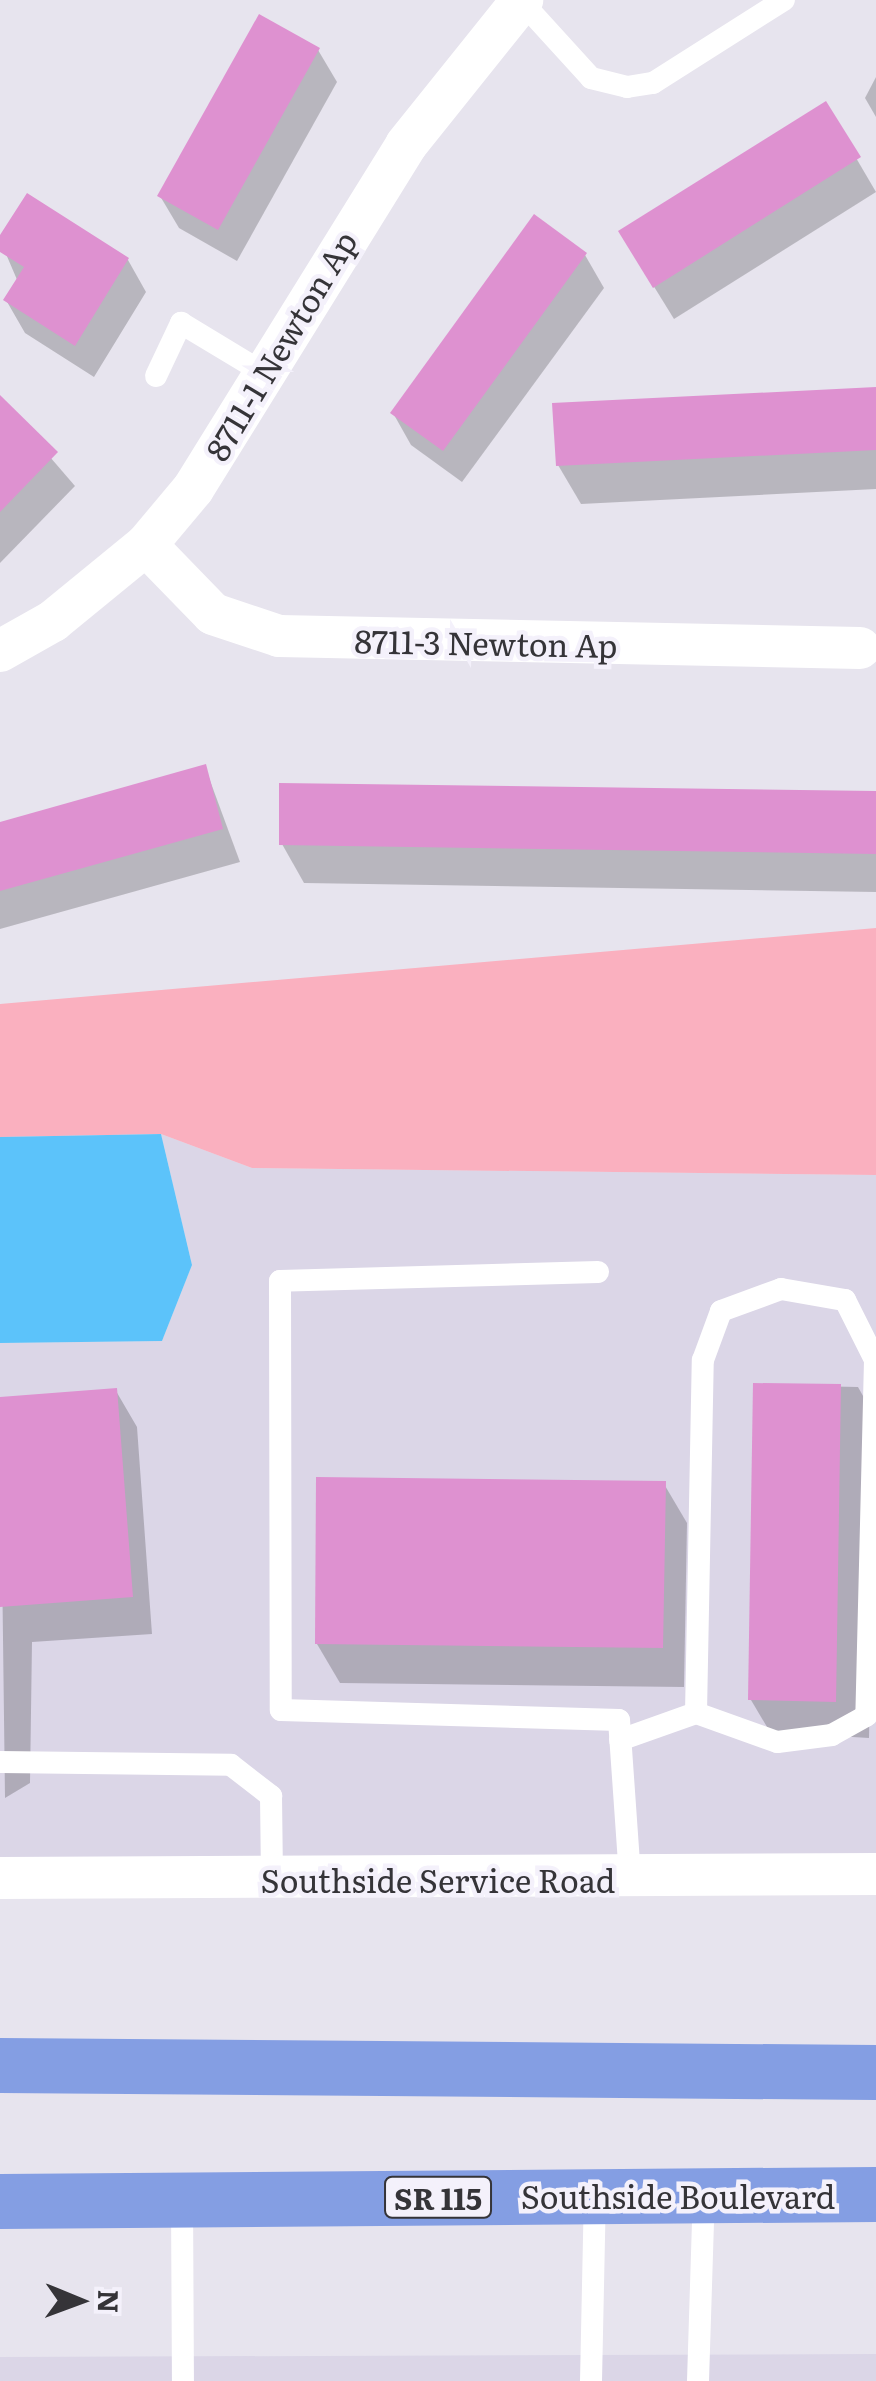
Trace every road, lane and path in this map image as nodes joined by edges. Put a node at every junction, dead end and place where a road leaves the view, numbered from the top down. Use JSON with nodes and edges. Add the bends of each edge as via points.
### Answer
{"nodes":[{"id":1,"x":521,"y":0,"type":"edge"},
{"id":2,"x":784,"y":0,"type":"edge"},
{"id":3,"x":264,"y":373,"type":"junction"},
{"id":4,"x":156,"y":376,"type":"dead end"},
{"id":5,"x":146,"y":545,"type":"junction"},
{"id":6,"x":860,"y":648,"type":"dead end"},
{"id":7,"x":0,"y":651,"type":"edge"},
{"id":8,"x":598,"y":1272,"type":"dead end"},
{"id":9,"x":696,"y":1713,"type":"junction"},
{"id":10,"x":620,"y":1740,"type":"junction"},
{"id":11,"x":0,"y":1762,"type":"edge"},
{"id":12,"x":876,"y":1874,"type":"edge"},
{"id":13,"x":0,"y":1878,"type":"edge"},
{"id":14,"x":630,"y":1878,"type":"junction"},
{"id":15,"x":272,"y":1879,"type":"junction"},
{"id":16,"x":0,"y":2065,"type":"edge"},
{"id":17,"x":876,"y":2072,"type":"edge"},
{"id":18,"x":876,"y":2194,"type":"edge"},
{"id":19,"x":704,"y":2195,"type":"junction"},
{"id":20,"x":596,"y":2196,"type":"junction"},
{"id":21,"x":182,"y":2199,"type":"junction"},
{"id":22,"x":0,"y":2200,"type":"edge"},
{"id":23,"x":183,"y":2381,"type":"edge"},
{"id":24,"x":591,"y":2381,"type":"edge"},
{"id":25,"x":698,"y":2381,"type":"edge"}],
"edges":[{"from":1,"to":2,"type":"lane","via":[[591,78],[626,87],[652,83]]},
{"from":1,"to":3,"type":"street","name":"8711-1 Newton Ap","via":[[406,144]]},
{"from":3,"to":4,"type":"lane","via":[[181,323]]},
{"from":3,"to":5,"type":"street","name":"8711-1 Newton Ap","via":[[193,490]]},
{"from":5,"to":6,"type":"street","name":"8711-3 Newton Ap","via":[[213,614],[280,636]]},
{"from":5,"to":7,"type":"street","name":"8711-1 Newton Ap","via":[[54,621]]},
{"from":8,"to":10,"type":"lane","via":[[280,1281],[281,1710],[619,1720]]},
{"from":9,"to":9,"type":"lane","via":[[703,1360],[721,1311],[781,1289],[845,1300],[875,1360],[866,1716],[832,1735],[777,1742]]},
{"from":9,"to":10,"type":"lane"},
{"from":10,"to":14,"type":"lane"},
{"from":11,"to":15,"type":"lane","via":[[230,1765],[270,1796]]},
{"from":12,"to":14,"type":"street","name":"Southside Service Road"},
{"from":13,"to":15,"type":"street","name":"Southside Service Road"},
{"from":14,"to":15,"type":"street","name":"Southside Service Road"},
{"from":16,"to":17,"type":"highway"},
{"from":18,"to":19,"type":"highway","name":"Southside Boulevard","number":"SR 115"},
{"from":19,"to":20,"type":"highway","name":"Southside Boulevard","number":"SR 115"},
{"from":19,"to":25,"type":"lane"},
{"from":20,"to":21,"type":"highway","name":"Southside Boulevard","number":"SR 115"},
{"from":20,"to":24,"type":"lane"},
{"from":21,"to":22,"type":"highway","name":"Southside Boulevard","number":"SR 115"},
{"from":21,"to":23,"type":"lane"}]}
